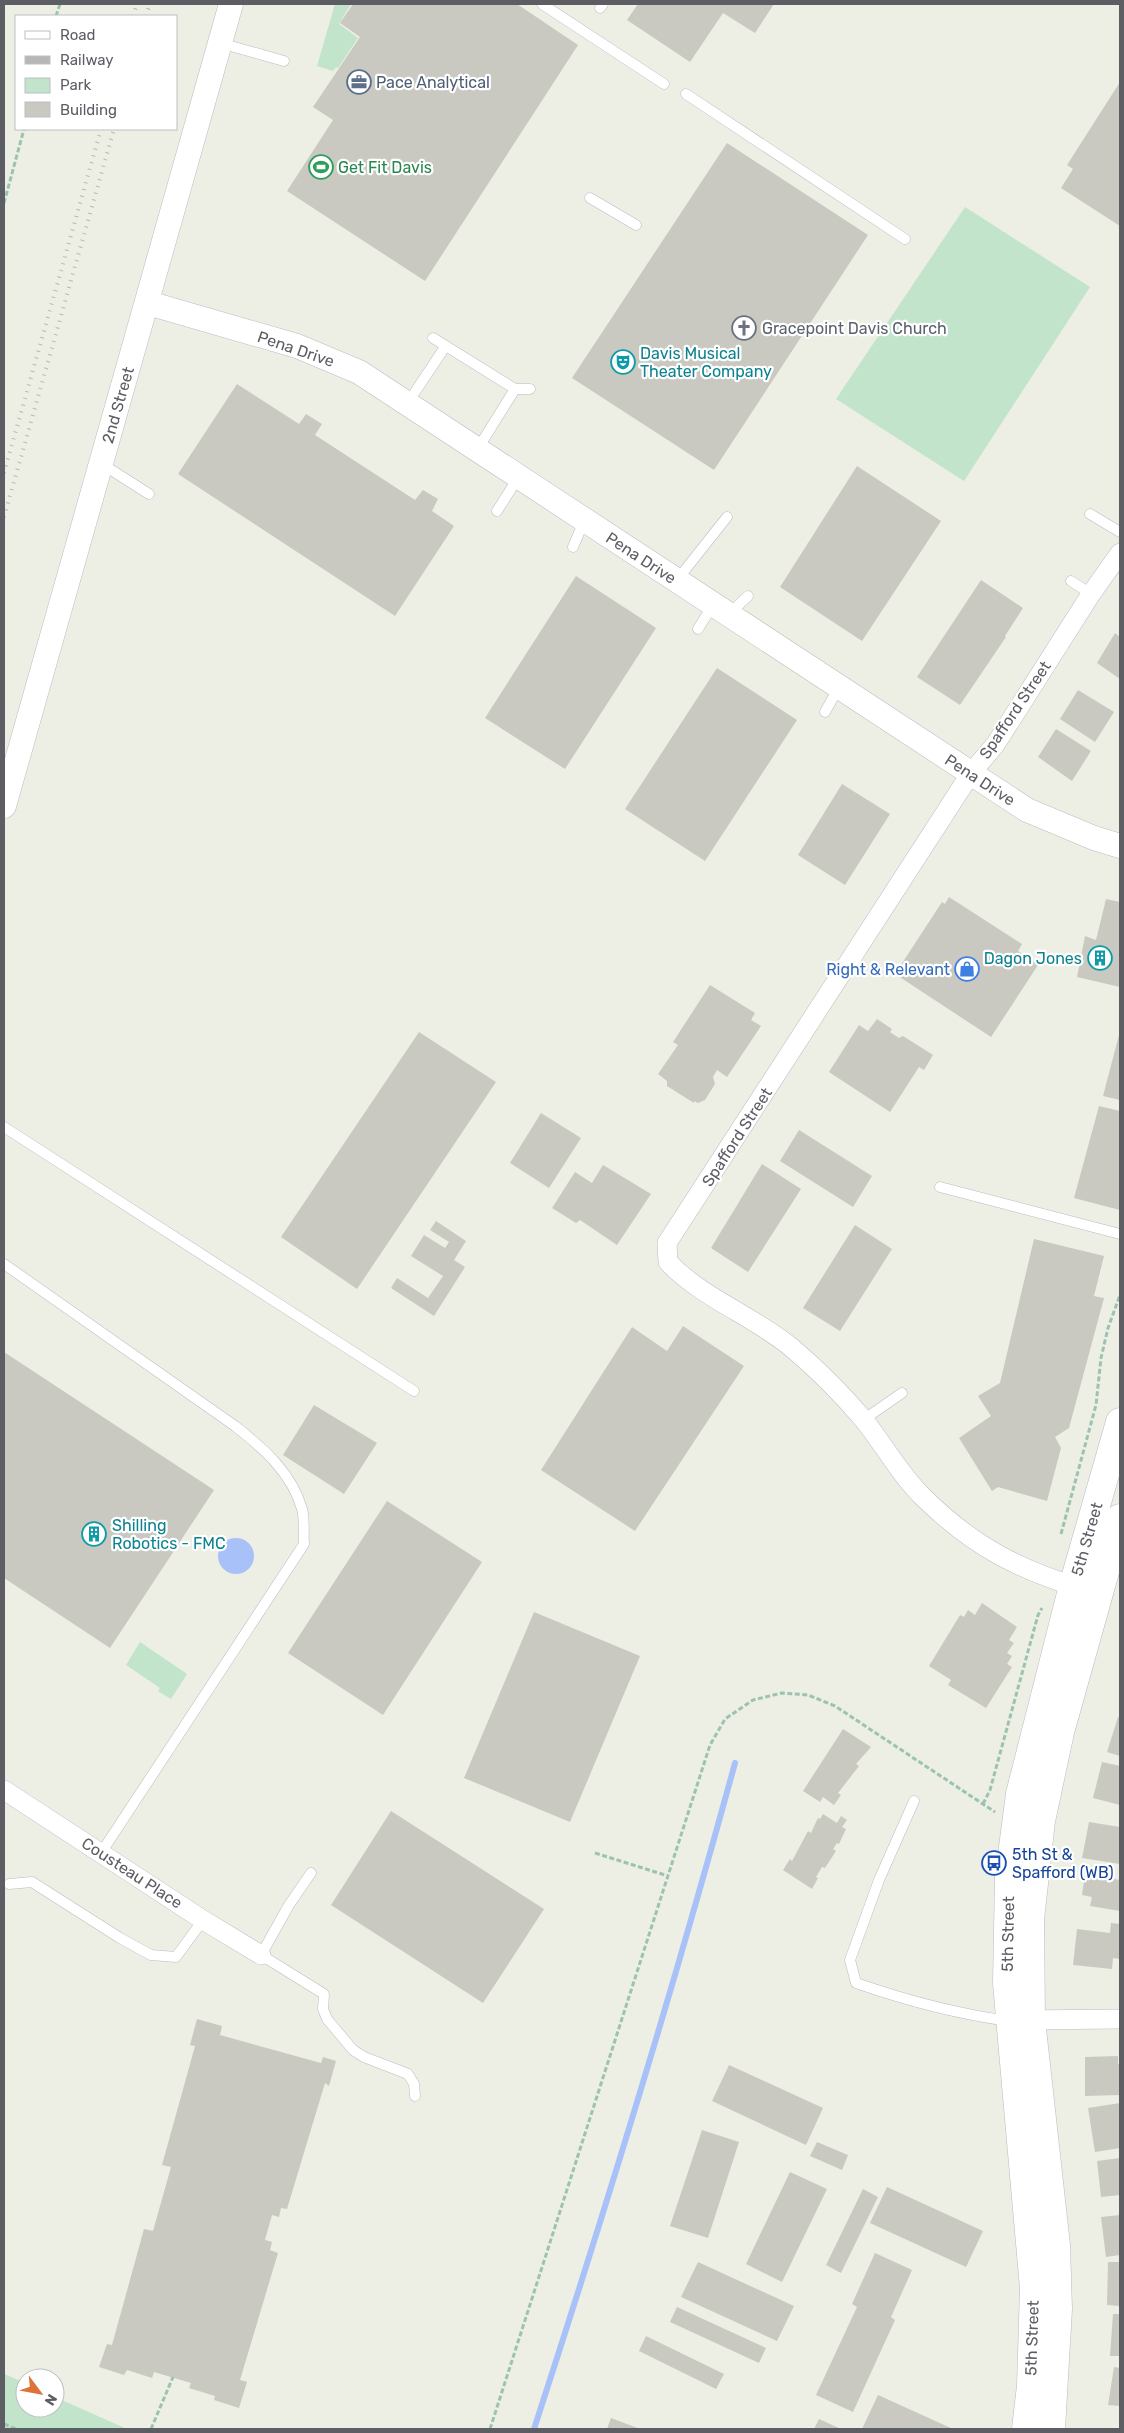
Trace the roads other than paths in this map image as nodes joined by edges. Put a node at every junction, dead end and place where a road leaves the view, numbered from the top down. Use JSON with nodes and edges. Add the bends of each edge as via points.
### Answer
{"nodes":[{"id":1,"x":231,"y":4,"type":"edge"},
{"id":2,"x":542,"y":4,"type":"edge"},
{"id":3,"x":220,"y":43,"type":"junction"},
{"id":4,"x":284,"y":61,"type":"dead end"},
{"id":5,"x":664,"y":84,"type":"dead end"},
{"id":6,"x":686,"y":94,"type":"dead end"},
{"id":7,"x":590,"y":198,"type":"dead end"},
{"id":8,"x":636,"y":225,"type":"dead end"},
{"id":9,"x":904,"y":240,"type":"dead end"},
{"id":10,"x":148,"y":303,"type":"junction"},
{"id":11,"x":432,"y":338,"type":"dead end"},
{"id":12,"x":445,"y":347,"type":"junction"},
{"id":13,"x":515,"y":389,"type":"junction"},
{"id":14,"x":530,"y":390,"type":"dead end"},
{"id":15,"x":407,"y":404,"type":"junction"},
{"id":16,"x":477,"y":450,"type":"junction"},
{"id":17,"x":102,"y":464,"type":"junction"},
{"id":18,"x":518,"y":478,"type":"junction"},
{"id":19,"x":149,"y":494,"type":"dead end"},
{"id":20,"x":497,"y":511,"type":"dead end"},
{"id":21,"x":1090,"y":514,"type":"dead end"},
{"id":22,"x":727,"y":517,"type":"dead end"},
{"id":23,"x":584,"y":521,"type":"junction"},
{"id":24,"x":1120,"y":532,"type":"edge"},
{"id":25,"x":573,"y":547,"type":"dead end"},
{"id":26,"x":1120,"y":553,"type":"edge"},
{"id":27,"x":677,"y":581,"type":"junction"},
{"id":28,"x":1071,"y":581,"type":"dead end"},
{"id":29,"x":1091,"y":594,"type":"junction"},
{"id":30,"x":748,"y":596,"type":"dead end"},
{"id":31,"x":721,"y":610,"type":"junction"},
{"id":32,"x":698,"y":629,"type":"dead end"},
{"id":33,"x":839,"y":687,"type":"junction"},
{"id":34,"x":825,"y":712,"type":"dead end"},
{"id":35,"x":971,"y":773,"type":"junction"},
{"id":36,"x":4,"y":806,"type":"edge"},
{"id":37,"x":1120,"y":846,"type":"edge"},
{"id":38,"x":4,"y":1127,"type":"edge"},
{"id":39,"x":940,"y":1187,"type":"dead end"},
{"id":40,"x":1120,"y":1234,"type":"edge"},
{"id":41,"x":4,"y":1264,"type":"edge"},
{"id":42,"x":414,"y":1391,"type":"dead end"},
{"id":43,"x":902,"y":1393,"type":"dead end"},
{"id":44,"x":863,"y":1420,"type":"junction"},
{"id":45,"x":1120,"y":1422,"type":"edge"},
{"id":46,"x":1120,"y":1518,"type":"edge"},
{"id":47,"x":1086,"y":1589,"type":"junction"},
{"id":48,"x":4,"y":1790,"type":"edge"},
{"id":49,"x":914,"y":1801,"type":"dead end"},
{"id":50,"x":101,"y":1853,"type":"junction"},
{"id":51,"x":312,"y":1872,"type":"dead end"},
{"id":52,"x":8,"y":1884,"type":"dead end"},
{"id":53,"x":203,"y":1920,"type":"junction"},
{"id":54,"x":261,"y":1955,"type":"junction"},
{"id":55,"x":1120,"y":2019,"type":"edge"},
{"id":56,"x":1021,"y":2020,"type":"junction"},
{"id":57,"x":414,"y":2096,"type":"dead end"},
{"id":58,"x":1026,"y":2429,"type":"edge"},
{"id":59,"x":1051,"y":2429,"type":"edge"}],
"edges":[{"from":1,"to":3,"type":"street","name":"2nd Street"},
{"from":2,"to":5,"type":"lane"},
{"from":3,"to":4,"type":"lane"},
{"from":3,"to":10,"type":"street","name":"2nd Street"},
{"from":6,"to":9,"type":"lane"},
{"from":7,"to":8,"type":"lane"},
{"from":10,"to":15,"type":"street","name":"Pena Drive","via":[[297,346],[359,372]]},
{"from":10,"to":17,"type":"street","name":"2nd Street"},
{"from":11,"to":12,"type":"lane"},
{"from":12,"to":13,"type":"lane"},
{"from":12,"to":15,"type":"lane"},
{"from":13,"to":14,"type":"lane"},
{"from":13,"to":16,"type":"lane"},
{"from":15,"to":16,"type":"street","name":"Pena Drive"},
{"from":16,"to":18,"type":"street","name":"Pena Drive"},
{"from":17,"to":19,"type":"lane"},
{"from":17,"to":36,"type":"street","name":"2nd Street"},
{"from":18,"to":20,"type":"lane"},
{"from":18,"to":23,"type":"street","name":"Pena Drive"},
{"from":21,"to":24,"type":"lane"},
{"from":22,"to":27,"type":"lane"},
{"from":23,"to":25,"type":"lane"},
{"from":23,"to":27,"type":"street","name":"Pena Drive"},
{"from":26,"to":29,"type":"street","name":"Spafford Street"},
{"from":27,"to":31,"type":"street","name":"Pena Drive"},
{"from":28,"to":29,"type":"lane"},
{"from":29,"to":35,"type":"street","name":"Spafford Street","via":[[995,745]]},
{"from":30,"to":31,"type":"lane"},
{"from":31,"to":32,"type":"lane"},
{"from":31,"to":33,"type":"street","name":"Pena Drive"},
{"from":33,"to":34,"type":"lane"},
{"from":33,"to":35,"type":"street","name":"Pena Drive"},
{"from":35,"to":37,"type":"street","name":"Pena Drive","via":[[1027,810]]},
{"from":35,"to":44,"type":"street","name":"Spafford Street","via":[[668,1243],[668,1262],[683,1278],[754,1320],[790,1347]]},
{"from":38,"to":42,"type":"lane"},
{"from":39,"to":40,"type":"lane"},
{"from":41,"to":50,"type":"lane","via":[[266,1450],[289,1480],[303,1510],[304,1544]]},
{"from":43,"to":44,"type":"lane"},
{"from":44,"to":47,"type":"street","name":"Spafford Street","via":[[923,1497],[972,1540],[1006,1561]]},
{"from":45,"to":47,"type":"main road","name":"5th Street"},
{"from":46,"to":47,"type":"main road","name":"5th Street"},
{"from":47,"to":56,"type":"main road","name":"5th Street","via":[[1020,1794],[1009,1878],[1007,1983]]},
{"from":48,"to":50,"type":"street","name":"Cousteau Place"},
{"from":49,"to":56,"type":"lane","via":[[879,1880],[850,1960],[856,1983],[976,2016]]},
{"from":50,"to":53,"type":"street","name":"Cousteau Place"},
{"from":51,"to":54,"type":"lane"},
{"from":52,"to":53,"type":"lane","via":[[32,1882],[151,1955],[176,1957]]},
{"from":53,"to":54,"type":"street","name":"Cousteau Place"},
{"from":54,"to":57,"type":"lane","via":[[324,1994],[323,2009],[327,2019],[353,2050],[408,2074],[414,2084]]},
{"from":55,"to":56,"type":"street"},
{"from":56,"to":58,"type":"main road","name":"5th Street","via":[[1034,2288],[1031,2386]]},
{"from":56,"to":59,"type":"main road","name":"5th Street","via":[[1056,2245],[1058,2309]]}]}
